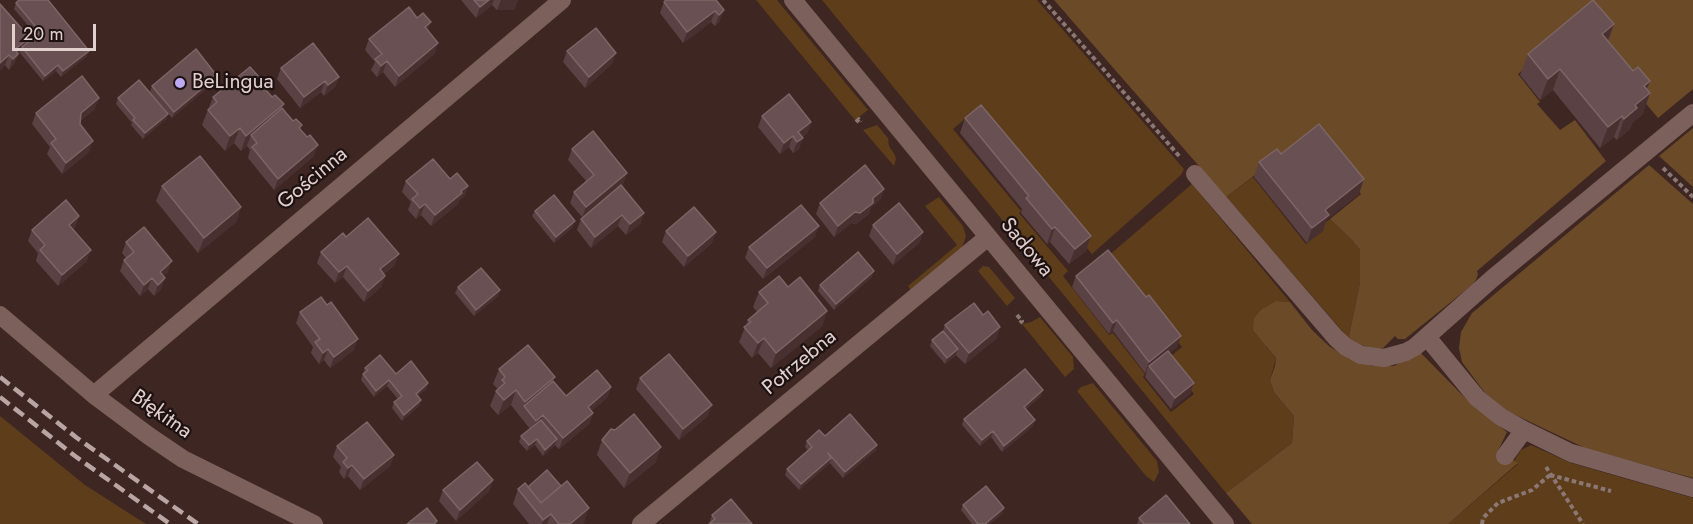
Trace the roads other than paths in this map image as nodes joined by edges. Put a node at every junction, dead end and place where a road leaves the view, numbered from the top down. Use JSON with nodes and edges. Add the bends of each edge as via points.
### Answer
{"nodes":[{"id":1,"x":562,"y":0,"type":"edge"},
{"id":2,"x":793,"y":0,"type":"edge"},
{"id":3,"x":1693,"y":113,"type":"edge"},
{"id":4,"x":1195,"y":174,"type":"road end"},
{"id":5,"x":988,"y":237,"type":"junction"},
{"id":6,"x":0,"y":315,"type":"edge"},
{"id":7,"x":1427,"y":337,"type":"junction"},
{"id":8,"x":94,"y":395,"type":"junction"},
{"id":9,"x":1524,"y":429,"type":"junction"},
{"id":10,"x":1505,"y":456,"type":"dead end"},
{"id":11,"x":1693,"y":488,"type":"edge"},
{"id":12,"x":314,"y":524,"type":"edge"},
{"id":13,"x":641,"y":524,"type":"edge"},
{"id":14,"x":1226,"y":524,"type":"edge"}],
"edges":[{"from":1,"to":8,"type":"street","name":"Gościnna"},
{"from":2,"to":5,"type":"street","name":"Sadowa"},
{"from":3,"to":7,"type":"street"},
{"from":4,"to":7,"type":"street","via":[[1346,347],[1361,355],[1384,358],[1406,352]]},
{"from":5,"to":13,"type":"street","name":"Potrzebna"},
{"from":5,"to":14,"type":"street","name":"Sadowa"},
{"from":6,"to":8,"type":"street","name":"Błękitna"},
{"from":7,"to":9,"type":"street","via":[[1477,398]]},
{"from":8,"to":12,"type":"street","name":"Błękitna","via":[[183,459]]},
{"from":9,"to":10,"type":"street"},
{"from":9,"to":11,"type":"street","via":[[1571,453]]}]}
